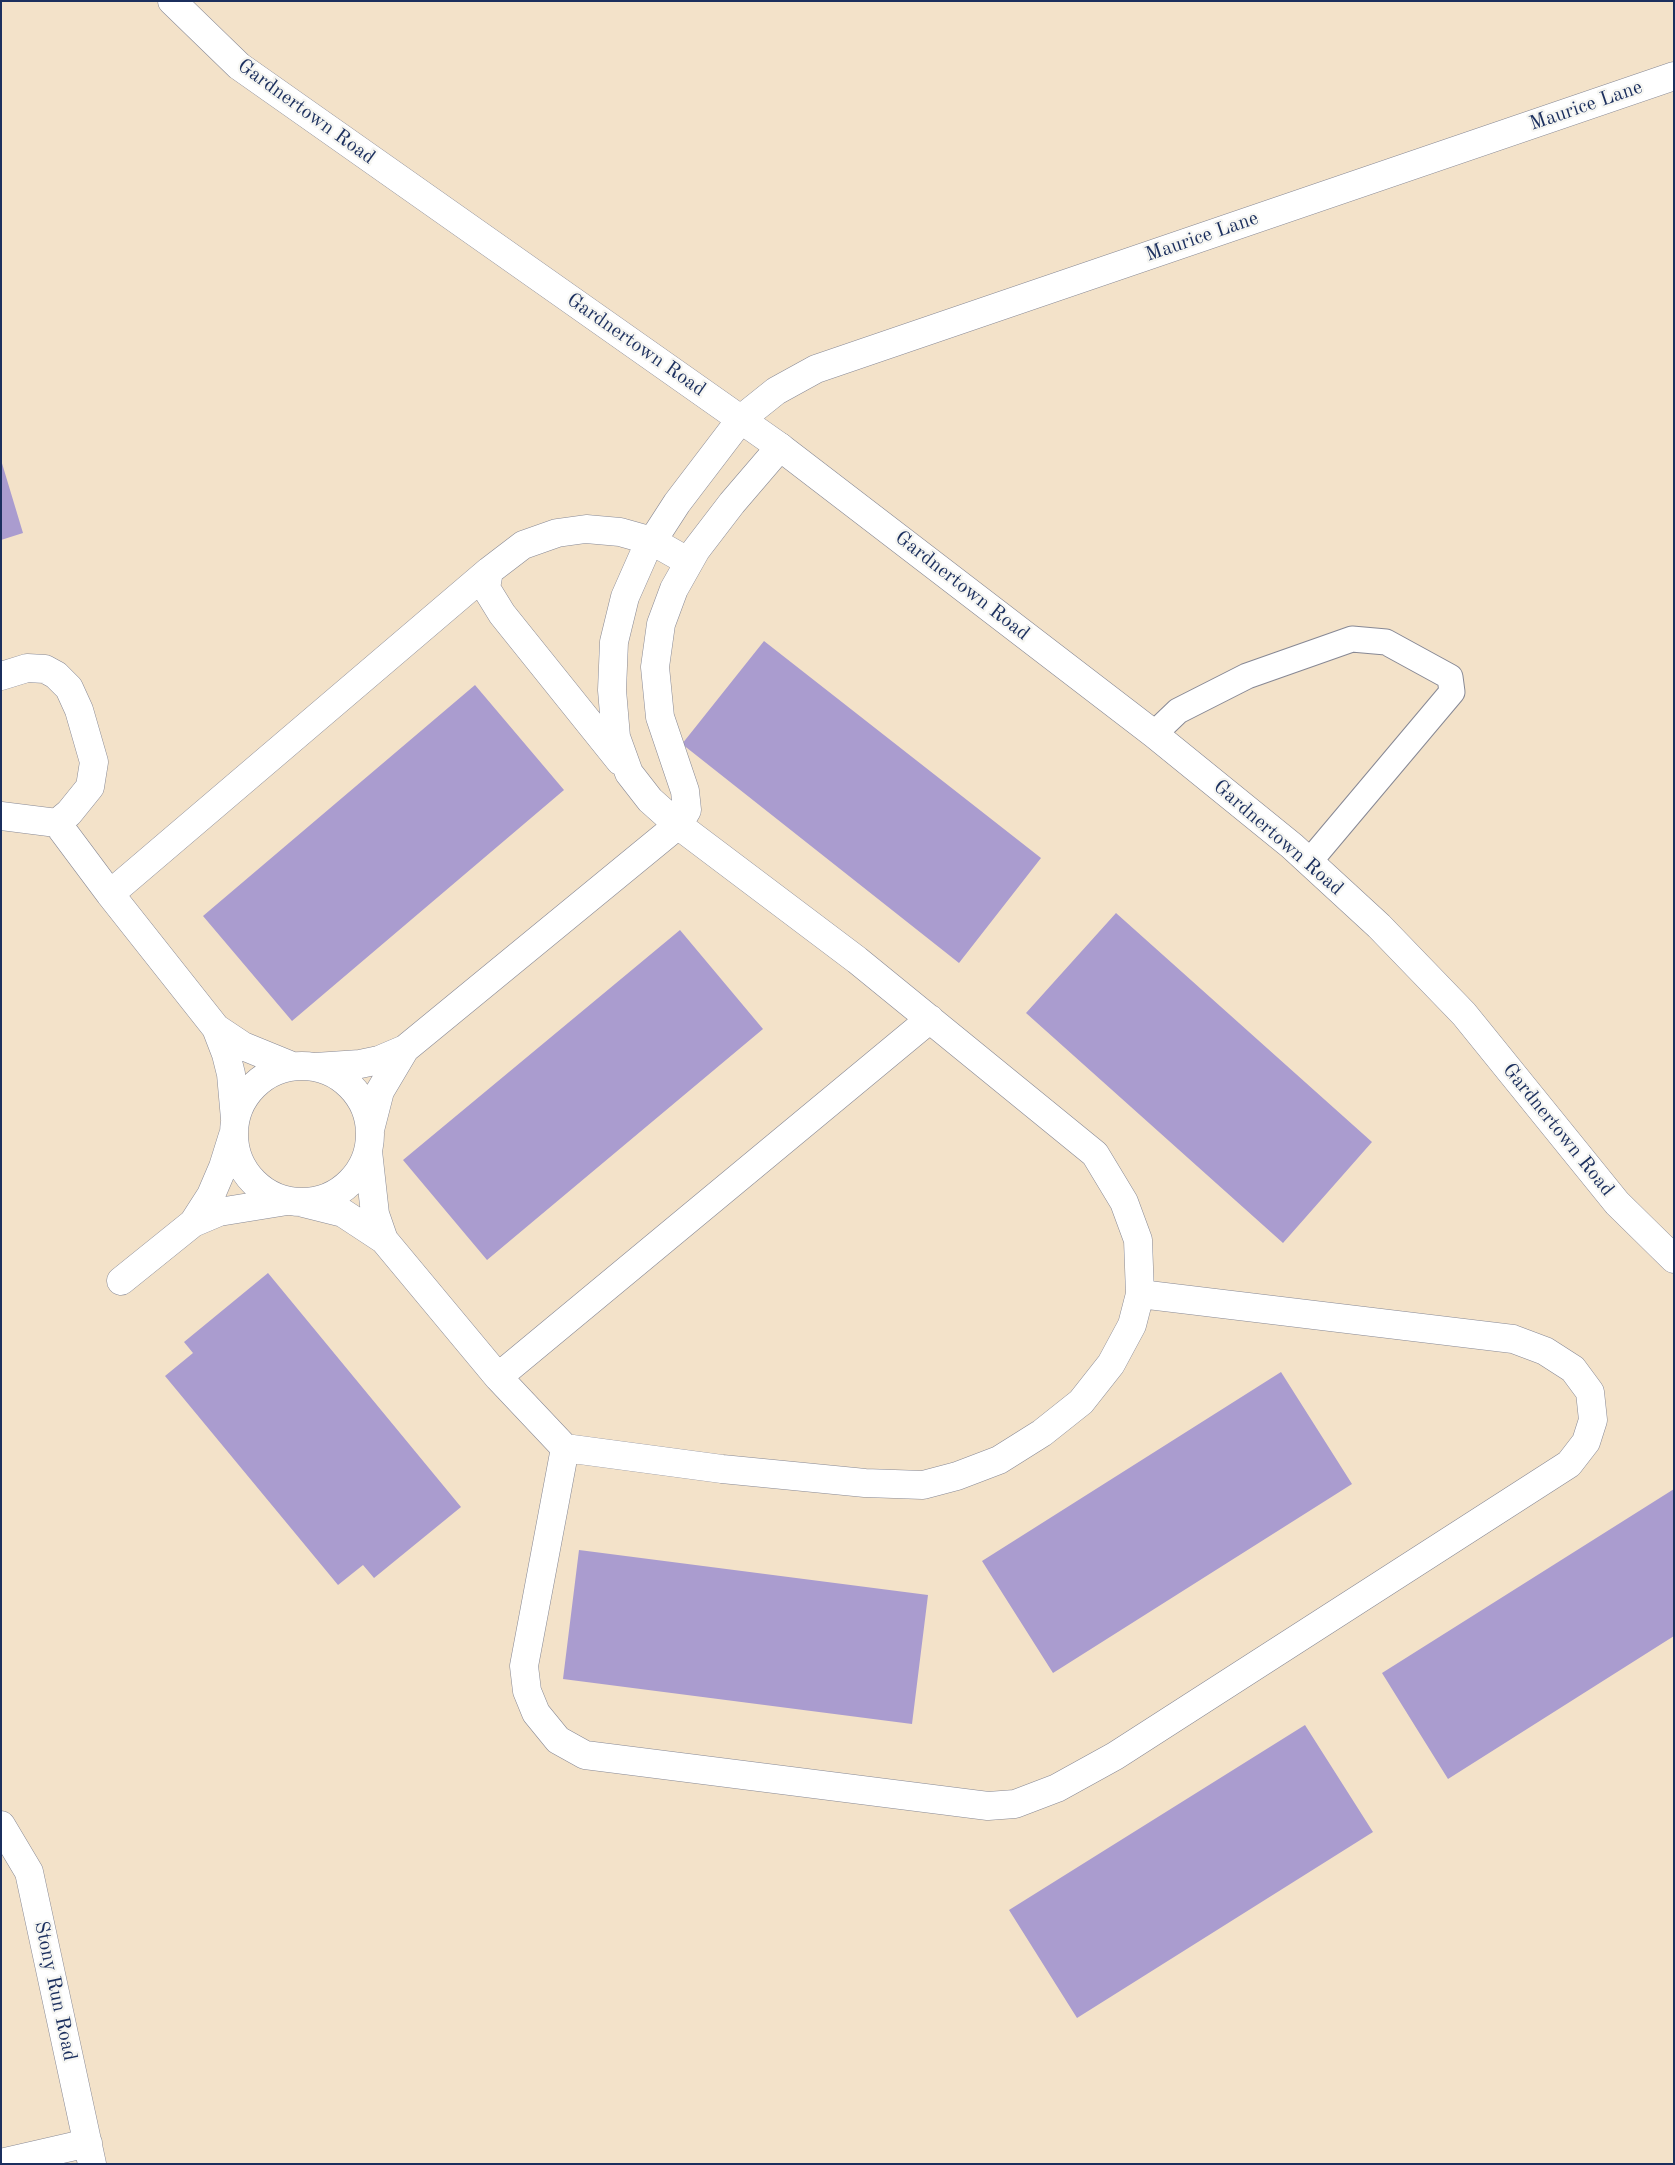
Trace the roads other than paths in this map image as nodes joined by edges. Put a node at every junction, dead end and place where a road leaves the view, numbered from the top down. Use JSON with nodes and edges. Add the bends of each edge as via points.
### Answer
{"nodes":[{"id":1,"x":172,"y":1,"type":"edge"},
{"id":2,"x":1674,"y":76,"type":"edge"},
{"id":3,"x":741,"y":419,"type":"junction"},
{"id":4,"x":780,"y":447,"type":"junction"},
{"id":5,"x":652,"y":541,"type":"junction"},
{"id":6,"x":689,"y":562,"type":"junction"},
{"id":7,"x":489,"y":571,"type":"junction"},
{"id":8,"x":1,"y":676,"type":"edge"},
{"id":9,"x":1154,"y":734,"type":"junction"},
{"id":10,"x":630,"y":773,"type":"junction"},
{"id":11,"x":1,"y":816,"type":"edge"},
{"id":12,"x":57,"y":823,"type":"junction"},
{"id":13,"x":678,"y":825,"type":"junction"},
{"id":14,"x":1309,"y":862,"type":"junction"},
{"id":15,"x":110,"y":894,"type":"junction"},
{"id":16,"x":930,"y":1019,"type":"junction"},
{"id":17,"x":216,"y":1028,"type":"junction"},
{"id":18,"x":405,"y":1049,"type":"junction"},
{"id":19,"x":303,"y":1066,"type":"junction"},
{"id":20,"x":234,"y":1127,"type":"junction"},
{"id":21,"x":369,"y":1140,"type":"junction"},
{"id":22,"x":295,"y":1202,"type":"junction"},
{"id":23,"x":193,"y":1223,"type":"junction"},
{"id":24,"x":384,"y":1240,"type":"junction"},
{"id":25,"x":1674,"y":1259,"type":"edge"},
{"id":26,"x":121,"y":1281,"type":"dead end"},
{"id":27,"x":1140,"y":1294,"type":"junction"},
{"id":28,"x":498,"y":1377,"type":"junction"},
{"id":29,"x":565,"y":1448,"type":"junction"},
{"id":30,"x":1,"y":1825,"type":"edge"},
{"id":31,"x":90,"y":2153,"type":"edge"},
{"id":32,"x":1,"y":2163,"type":"edge"}],
"edges":[{"from":1,"to":3,"type":"street","name":"Gardnertown Road","via":[[239,66]]},
{"from":2,"to":3,"type":"street","name":"Maurice Lane","via":[[816,369],[776,391]]},
{"from":3,"to":4,"type":"street","name":"Gardnertown Road"},
{"from":3,"to":5,"type":"street","name":"Maurice Lane"},
{"from":4,"to":6,"type":"street","via":[[732,503]]},
{"from":4,"to":9,"type":"street","name":"Gardnertown Road"},
{"from":5,"to":6,"type":"street"},
{"from":5,"to":7,"type":"street","via":[[620,532],[586,530],[557,533],[523,546]]},
{"from":5,"to":10,"type":"street","name":"Maurice Lane","via":[[625,597],[614,642],[612,690],[616,737]]},
{"from":6,"to":13,"type":"street","via":[[674,590],[662,624],[655,667],[660,718],[685,791],[687,810]]},
{"from":7,"to":10,"type":"street","via":[[486,588],[502,614]]},
{"from":7,"to":15,"type":"street"},
{"from":8,"to":12,"type":"street","via":[[27,668],[45,669],[69,688],[79,710],[94,762],[90,787]]},
{"from":9,"to":14,"type":"street","name":"Gardnertown Road"},
{"from":9,"to":14,"type":"lane","via":[[1178,711],[1247,676],[1352,639],[1386,642],[1450,677],[1452,692]]},
{"from":10,"to":13,"type":"street","via":[[650,800]]},
{"from":11,"to":12,"type":"street"},
{"from":12,"to":15,"type":"street"},
{"from":13,"to":16,"type":"street"},
{"from":13,"to":18,"type":"street"},
{"from":14,"to":25,"type":"street","name":"Gardnertown Road","via":[[1380,926],[1459,1009],[1617,1204]]},
{"from":15,"to":17,"type":"street"},
{"from":16,"to":27,"type":"street","via":[[1095,1154],[1124,1202],[1138,1240]]},
{"from":16,"to":28,"type":"street"},
{"from":17,"to":19,"type":"street","via":[[243,1046]]},
{"from":17,"to":20,"type":"street","via":[[231,1074]]},
{"from":18,"to":19,"type":"street","via":[[360,1064]]},
{"from":18,"to":21,"type":"street","via":[[380,1091]]},
{"from":19,"to":20,"type":"street","via":[[269,1073],[250,1088],[238,1108]]},
{"from":19,"to":21,"type":"street","via":[[337,1075],[355,1091],[366,1110]]},
{"from":20,"to":22,"type":"street","via":[[236,1154],[246,1175],[262,1190],[282,1200]]},
{"from":20,"to":23,"type":"street","via":[[223,1168]]},
{"from":21,"to":22,"type":"street","via":[[359,1173],[344,1189],[325,1199]]},
{"from":21,"to":24,"type":"street","via":[[375,1214]]},
{"from":22,"to":23,"type":"street","via":[[219,1212]]},
{"from":22,"to":24,"type":"street","via":[[343,1214]]},
{"from":23,"to":26,"type":"street"},
{"from":24,"to":28,"type":"street"},
{"from":27,"to":29,"type":"street","via":[[1132,1325],[1111,1364],[1081,1402],[1042,1433],[999,1460],[957,1476],[923,1485],[865,1483],[722,1469]]},
{"from":27,"to":29,"type":"street","via":[[1513,1339],[1545,1351],[1573,1369],[1590,1392],[1593,1420],[1586,1442],[1569,1464],[1115,1756],[1057,1788],[1015,1804],[988,1806],[584,1754],[558,1740],[536,1713],[527,1691],[524,1666]]},
{"from":28,"to":29,"type":"street"},
{"from":30,"to":31,"type":"street","name":"Stony Run Road","via":[[29,1872]]},
{"from":31,"to":32,"type":"street"}]}
